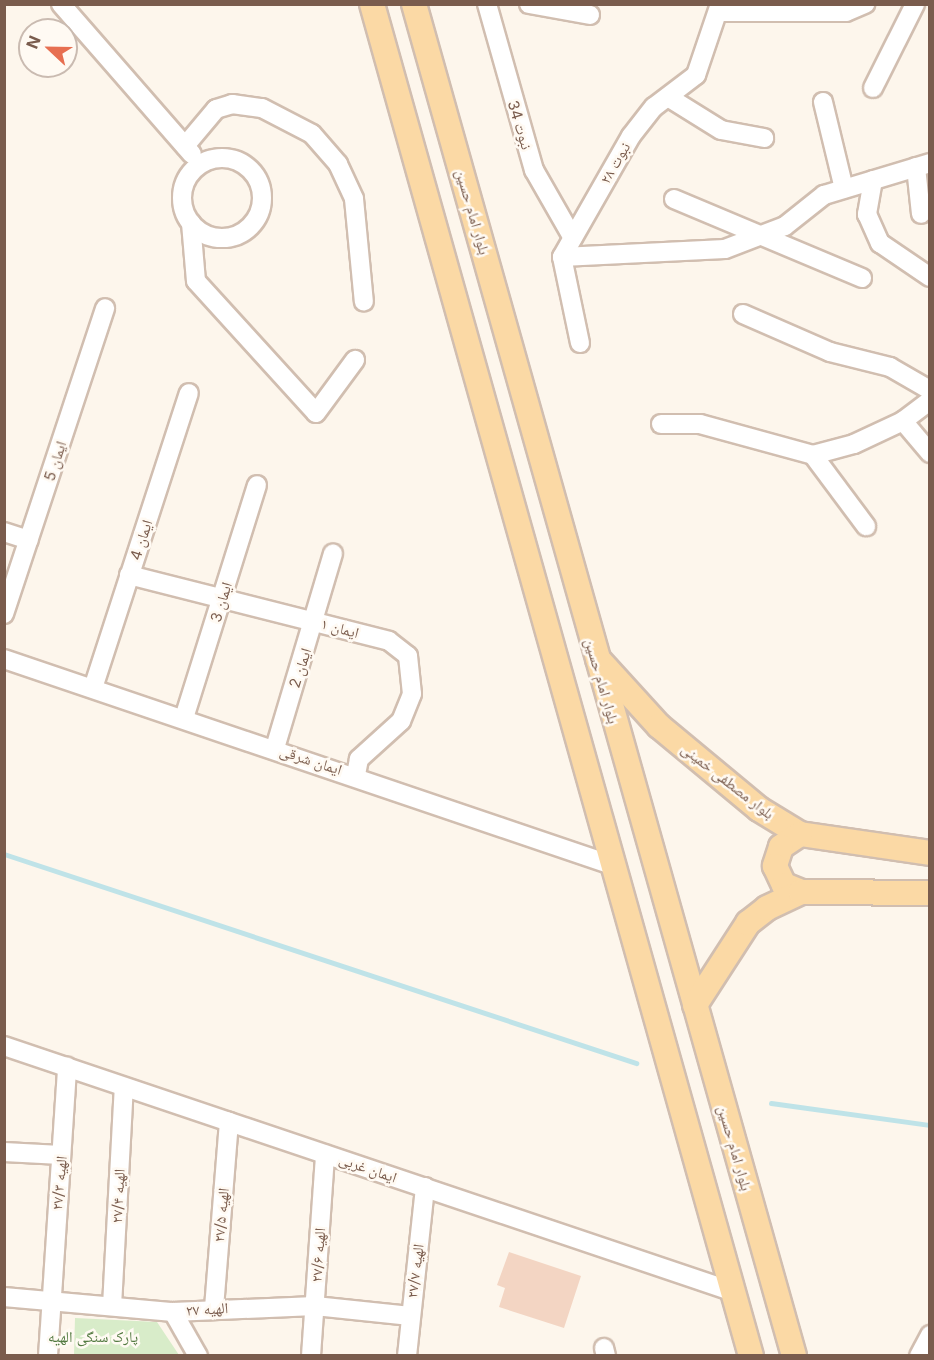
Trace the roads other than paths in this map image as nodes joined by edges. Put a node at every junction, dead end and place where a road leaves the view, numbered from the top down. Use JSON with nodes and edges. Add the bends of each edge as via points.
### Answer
{"nodes":[{"id":1,"x":61,"y":4,"type":"edge"},
{"id":2,"x":372,"y":4,"type":"edge"},
{"id":3,"x":414,"y":4,"type":"edge"},
{"id":4,"x":487,"y":4,"type":"edge"},
{"id":5,"x":529,"y":4,"type":"edge"},
{"id":6,"x":865,"y":4,"type":"edge"},
{"id":7,"x":915,"y":4,"type":"edge"},
{"id":8,"x":720,"y":8,"type":"edge"},
{"id":9,"x":590,"y":15,"type":"dead end"},
{"id":10,"x":873,"y":88,"type":"dead end"},
{"id":11,"x":668,"y":97,"type":"junction"},
{"id":12,"x":823,"y":102,"type":"dead end"},
{"id":13,"x":764,"y":138,"type":"dead end"},
{"id":14,"x":185,"y":146,"type":"junction"},
{"id":15,"x":200,"y":164,"type":"junction"},
{"id":16,"x":923,"y":165,"type":"edge"},
{"id":17,"x":873,"y":180,"type":"junction"},
{"id":18,"x":844,"y":189,"type":"junction"},
{"id":19,"x":674,"y":199,"type":"dead end"},
{"id":20,"x":921,"y":214,"type":"dead end"},
{"id":21,"x":191,"y":223,"type":"junction"},
{"id":22,"x":763,"y":234,"type":"junction"},
{"id":23,"x":573,"y":237,"type":"junction"},
{"id":24,"x":562,"y":257,"type":"junction"},
{"id":25,"x":930,"y":277,"type":"edge"},
{"id":26,"x":862,"y":278,"type":"dead end"},
{"id":27,"x":364,"y":302,"type":"dead end"},
{"id":28,"x":105,"y":308,"type":"dead end"},
{"id":29,"x":743,"y":314,"type":"dead end"},
{"id":30,"x":580,"y":343,"type":"dead end"},
{"id":31,"x":355,"y":360,"type":"dead end"},
{"id":32,"x":930,"y":390,"type":"edge"},
{"id":33,"x":189,"y":393,"type":"dead end"},
{"id":34,"x":930,"y":401,"type":"edge"},
{"id":35,"x":903,"y":421,"type":"junction"},
{"id":36,"x":661,"y":424,"type":"dead end"},
{"id":37,"x":930,"y":453,"type":"edge"},
{"id":38,"x":813,"y":455,"type":"junction"},
{"id":39,"x":257,"y":485,"type":"dead end"},
{"id":40,"x":866,"y":526,"type":"dead end"},
{"id":41,"x":4,"y":532,"type":"edge"},
{"id":42,"x":29,"y":540,"type":"junction"},
{"id":43,"x":333,"y":553,"type":"dead end"},
{"id":44,"x":129,"y":575,"type":"junction"},
{"id":45,"x":223,"y":596,"type":"junction"},
{"id":46,"x":4,"y":614,"type":"edge"},
{"id":47,"x":315,"y":621,"type":"junction"},
{"id":48,"x":595,"y":656,"type":"junction"},
{"id":49,"x":4,"y":659,"type":"edge"},
{"id":50,"x":93,"y":688,"type":"junction"},
{"id":51,"x":184,"y":718,"type":"junction"},
{"id":52,"x":275,"y":748,"type":"junction"},
{"id":53,"x":356,"y":775,"type":"junction"},
{"id":54,"x":800,"y":834,"type":"junction"},
{"id":55,"x":930,"y":853,"type":"edge"},
{"id":56,"x":615,"y":866,"type":"junction"},
{"id":57,"x":801,"y":892,"type":"junction"},
{"id":58,"x":930,"y":893,"type":"edge"},
{"id":59,"x":695,"y":1005,"type":"junction"},
{"id":60,"x":4,"y":1046,"type":"edge"},
{"id":61,"x":67,"y":1067,"type":"junction"},
{"id":62,"x":124,"y":1087,"type":"junction"},
{"id":63,"x":229,"y":1122,"type":"junction"},
{"id":64,"x":4,"y":1152,"type":"edge"},
{"id":65,"x":326,"y":1154,"type":"junction"},
{"id":66,"x":61,"y":1155,"type":"junction"},
{"id":67,"x":425,"y":1187,"type":"junction"},
{"id":68,"x":731,"y":1291,"type":"junction"},
{"id":69,"x":4,"y":1297,"type":"edge"},
{"id":70,"x":49,"y":1299,"type":"junction"},
{"id":71,"x":112,"y":1306,"type":"junction"},
{"id":72,"x":315,"y":1306,"type":"junction"},
{"id":73,"x":214,"y":1308,"type":"junction"},
{"id":74,"x":173,"y":1312,"type":"junction"},
{"id":75,"x":410,"y":1316,"type":"junction"},
{"id":76,"x":930,"y":1335,"type":"edge"},
{"id":77,"x":48,"y":1356,"type":"edge"},
{"id":78,"x":198,"y":1356,"type":"edge"},
{"id":79,"x":311,"y":1356,"type":"edge"},
{"id":80,"x":407,"y":1356,"type":"edge"},
{"id":81,"x":751,"y":1356,"type":"edge"},
{"id":82,"x":794,"y":1356,"type":"edge"},
{"id":83,"x":920,"y":1356,"type":"edge"}],
"edges":[{"from":1,"to":14,"type":"street"},
{"from":2,"to":56,"type":"main road"},
{"from":3,"to":48,"type":"main road","name":"بلوار امام حسین"},
{"from":4,"to":23,"type":"street","name":"نبوت 34","via":[[534,170]]},
{"from":5,"to":9,"type":"street"},
{"from":6,"to":8,"type":"street","via":[[846,12]]},
{"from":7,"to":10,"type":"street"},
{"from":8,"to":11,"type":"street","name":"نبوت ۲۸","via":[[696,75]]},
{"from":11,"to":13,"type":"street","via":[[721,130]]},
{"from":11,"to":23,"type":"street","name":"نبوت ۲۸","via":[[631,136]]},
{"from":12,"to":18,"type":"street"},
{"from":14,"to":15,"type":"street"},
{"from":14,"to":27,"type":"street","via":[[216,109],[232,104],[262,108],[312,134],[338,164],[354,199]]},
{"from":15,"to":21,"type":"street","via":[[184,184],[182,198]]},
{"from":15,"to":21,"type":"street","via":[[226,157],[244,164],[258,178],[263,203],[251,227],[233,237],[213,238]]},
{"from":16,"to":17,"type":"street"},
{"from":16,"to":20,"type":"street"},
{"from":17,"to":18,"type":"street"},
{"from":17,"to":25,"type":"street","via":[[867,214],[880,243]]},
{"from":18,"to":22,"type":"street","via":[[824,195],[785,226]]},
{"from":19,"to":22,"type":"street"},
{"from":21,"to":31,"type":"street","via":[[196,281],[316,413]]},
{"from":22,"to":24,"type":"street","via":[[724,249]]},
{"from":22,"to":26,"type":"street"},
{"from":23,"to":24,"type":"street","name":"نبوت ۲۸"},
{"from":24,"to":30,"type":"street"},
{"from":28,"to":42,"type":"street","name":"ایمان 5"},
{"from":29,"to":32,"type":"street","via":[[830,352],[890,367]]},
{"from":33,"to":44,"type":"street","name":"ایمان 4"},
{"from":34,"to":35,"type":"street"},
{"from":35,"to":37,"type":"street"},
{"from":35,"to":38,"type":"street"},
{"from":36,"to":38,"type":"street","via":[[700,424]]},
{"from":38,"to":40,"type":"street"},
{"from":39,"to":45,"type":"street","name":"ایمان 3"},
{"from":41,"to":42,"type":"street"},
{"from":42,"to":46,"type":"street","name":"ایمان 5"},
{"from":43,"to":47,"type":"street","name":"ایمان 2"},
{"from":44,"to":45,"type":"street","name":"ایمان ۱"},
{"from":44,"to":50,"type":"street","name":"ایمان 4"},
{"from":45,"to":47,"type":"street","name":"ایمان ۱"},
{"from":45,"to":51,"type":"street","name":"ایمان 3"},
{"from":47,"to":52,"type":"street","name":"ایمان 2"},
{"from":47,"to":53,"type":"street","name":"ایمان ۱","via":[[389,641],[408,656],[414,672],[412,694],[401,721],[359,759]]},
{"from":48,"to":54,"type":"main road","name":"بلوار مصطفی خمینی","via":[[658,726],[759,809]]},
{"from":48,"to":59,"type":"main road","name":"بلوار امام حسین"},
{"from":49,"to":50,"type":"street","name":"ایمان شرقی"},
{"from":50,"to":51,"type":"street","name":"ایمان شرقی"},
{"from":51,"to":52,"type":"street","name":"ایمان شرقی"},
{"from":52,"to":53,"type":"street","name":"ایمان شرقی"},
{"from":53,"to":56,"type":"street","name":"ایمان شرقی"},
{"from":54,"to":55,"type":"main road","name":"بلوار مصطفی خمینی"},
{"from":54,"to":57,"type":"main road","via":[[781,847],[774,866],[784,885]]},
{"from":56,"to":68,"type":"main road"},
{"from":57,"to":58,"type":"main road"},
{"from":57,"to":59,"type":"main road","via":[[748,923]]},
{"from":59,"to":82,"type":"main road","name":"بلوار امام حسین"},
{"from":60,"to":61,"type":"street","name":"ایمان غربی"},
{"from":61,"to":62,"type":"street","name":"ایمان غربی"},
{"from":61,"to":66,"type":"street","name":"الهیه ۲۷/۳"},
{"from":62,"to":63,"type":"street","name":"ایمان غربی"},
{"from":62,"to":71,"type":"street","name":"الهیه ۲۷/۴"},
{"from":63,"to":65,"type":"street","name":"ایمان غربی"},
{"from":63,"to":73,"type":"street","name":"الهیه ۲۷/۵"},
{"from":64,"to":66,"type":"street"},
{"from":65,"to":67,"type":"street","name":"ایمان غربی"},
{"from":65,"to":72,"type":"street","name":"الهیه ۲۷/۶"},
{"from":66,"to":70,"type":"street","name":"الهیه ۲۷/۳"},
{"from":67,"to":68,"type":"street","name":"ایمان غربی"},
{"from":67,"to":75,"type":"street","name":"الهیه ۲۷/۷"},
{"from":68,"to":81,"type":"main road"},
{"from":69,"to":70,"type":"street","name":"الهیه ۲۷"},
{"from":70,"to":71,"type":"street","name":"الهیه ۲۷"},
{"from":70,"to":77,"type":"street","name":"الهیه ۲۷/۳"},
{"from":71,"to":74,"type":"street","name":"الهیه ۲۷"},
{"from":72,"to":73,"type":"street","name":"الهیه ۲۷"},
{"from":72,"to":75,"type":"street","name":"الهیه ۲۷"},
{"from":72,"to":79,"type":"street","name":"الهیه ۲۷/۶"},
{"from":73,"to":74,"type":"street","name":"الهیه ۲۷"},
{"from":74,"to":78,"type":"street"},
{"from":75,"to":80,"type":"street","name":"الهیه ۲۷/۷"},
{"from":76,"to":83,"type":"street"}]}
